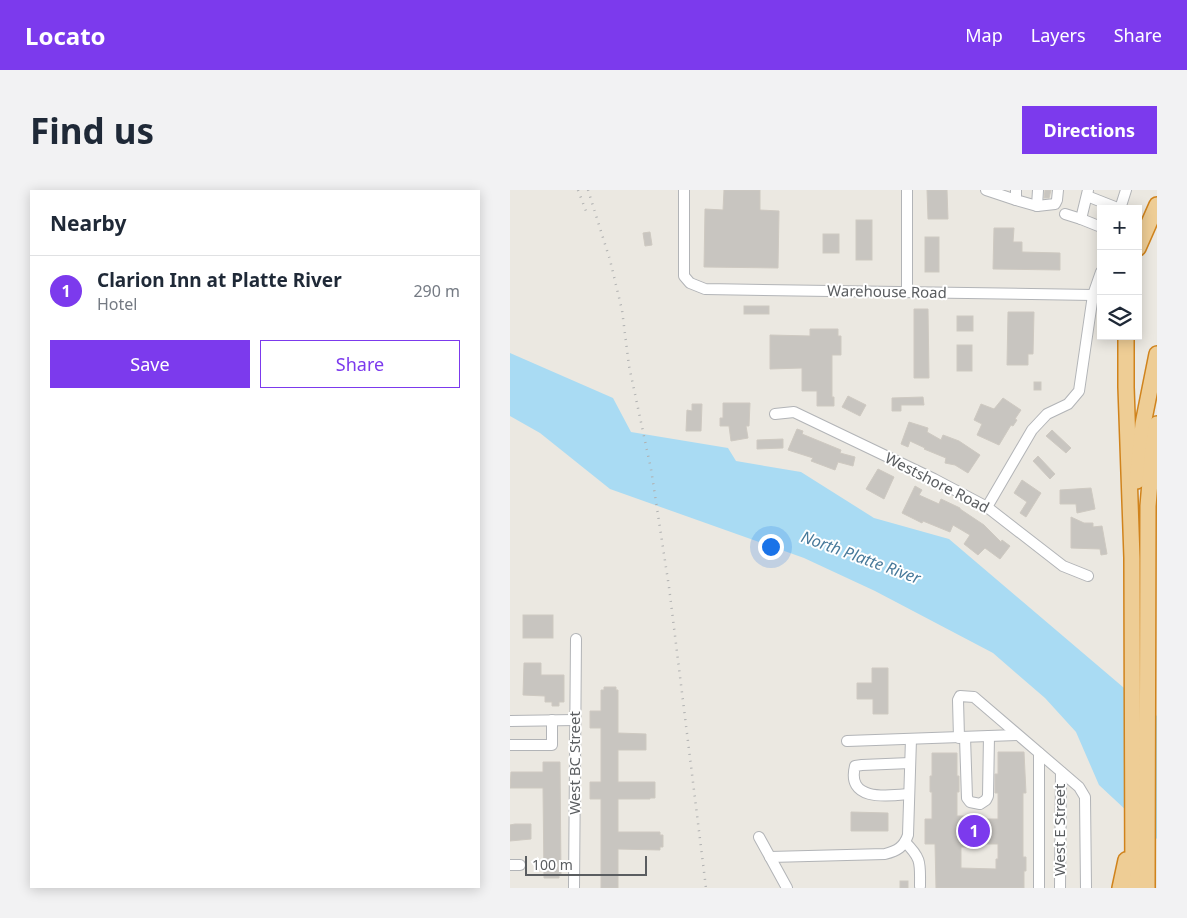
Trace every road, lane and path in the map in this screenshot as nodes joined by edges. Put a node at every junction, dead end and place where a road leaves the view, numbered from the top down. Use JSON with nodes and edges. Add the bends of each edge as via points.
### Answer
{"nodes":[{"id":1,"x":684,"y":190,"type":"edge"},
{"id":2,"x":908,"y":190,"type":"edge"},
{"id":3,"x":986,"y":190,"type":"edge"},
{"id":4,"x":1038,"y":190,"type":"edge"},
{"id":5,"x":1058,"y":190,"type":"edge"},
{"id":6,"x":1126,"y":190,"type":"edge"},
{"id":7,"x":1088,"y":193,"type":"edge"},
{"id":8,"x":1016,"y":195,"type":"edge"},
{"id":9,"x":1112,"y":205,"type":"edge"},
{"id":10,"x":1121,"y":205,"type":"edge"},
{"id":11,"x":1157,"y":205,"type":"edge"},
{"id":12,"x":1038,"y":206,"type":"junction"},
{"id":13,"x":1065,"y":214,"type":"dead end"},
{"id":14,"x":1081,"y":220,"type":"junction"},
{"id":15,"x":1097,"y":225,"type":"edge"},
{"id":16,"x":1142,"y":239,"type":"edge"},
{"id":17,"x":1097,"y":284,"type":"edge"},
{"id":18,"x":907,"y":292,"type":"junction"},
{"id":19,"x":1093,"y":295,"type":"junction"},
{"id":20,"x":1126,"y":340,"type":"edge"},
{"id":21,"x":1157,"y":354,"type":"edge"},
{"id":22,"x":775,"y":414,"type":"dead end"},
{"id":23,"x":1157,"y":424,"type":"edge"},
{"id":24,"x":987,"y":507,"type":"junction"},
{"id":25,"x":1132,"y":558,"type":"junction"},
{"id":26,"x":1088,"y":576,"type":"dead end"},
{"id":27,"x":1157,"y":590,"type":"edge"},
{"id":28,"x":576,"y":639,"type":"dead end"},
{"id":29,"x":1148,"y":670,"type":"junction"},
{"id":30,"x":552,"y":720,"type":"junction"},
{"id":31,"x":575,"y":720,"type":"junction"},
{"id":32,"x":510,"y":721,"type":"edge"},
{"id":33,"x":1017,"y":735,"type":"junction"},
{"id":34,"x":988,"y":736,"type":"junction"},
{"id":35,"x":962,"y":738,"type":"junction"},
{"id":36,"x":910,"y":739,"type":"junction"},
{"id":37,"x":847,"y":741,"type":"dead end"},
{"id":38,"x":510,"y":745,"type":"edge"},
{"id":39,"x":1039,"y":753,"type":"junction"},
{"id":40,"x":910,"y":763,"type":"junction"},
{"id":41,"x":1061,"y":772,"type":"junction"},
{"id":42,"x":909,"y":794,"type":"junction"},
{"id":43,"x":760,"y":837,"type":"dead end"},
{"id":44,"x":1132,"y":837,"type":"junction"},
{"id":45,"x":906,"y":842,"type":"junction"},
{"id":46,"x":770,"y":856,"type":"junction"},
{"id":47,"x":920,"y":886,"type":"dead end"},
{"id":48,"x":574,"y":888,"type":"edge"},
{"id":49,"x":787,"y":888,"type":"edge"},
{"id":50,"x":1039,"y":888,"type":"edge"},
{"id":51,"x":1060,"y":888,"type":"edge"},
{"id":52,"x":1086,"y":888,"type":"edge"},
{"id":53,"x":1120,"y":888,"type":"edge"},
{"id":54,"x":1133,"y":888,"type":"edge"},
{"id":55,"x":1147,"y":888,"type":"edge"}],
"edges":[{"from":1,"to":18,"type":"street","name":"Warehouse Road","via":[[684,276],[690,283],[705,289]]},
{"from":2,"to":18,"type":"street"},
{"from":3,"to":8,"type":"street"},
{"from":4,"to":12,"type":"street"},
{"from":5,"to":12,"type":"street","via":[[1055,204]]},
{"from":6,"to":10,"type":"street"},
{"from":7,"to":9,"type":"street"},
{"from":7,"to":14,"type":"street"},
{"from":8,"to":12,"type":"street"},
{"from":11,"to":16,"type":"highway"},
{"from":13,"to":14,"type":"street"},
{"from":14,"to":15,"type":"street"},
{"from":17,"to":19,"type":"street"},
{"from":18,"to":19,"type":"street","name":"Warehouse Road"},
{"from":19,"to":24,"type":"street","via":[[1079,391],[1068,404],[1047,414],[1032,430]]},
{"from":20,"to":25,"type":"highway"},
{"from":21,"to":25,"type":"highway","via":[[1143,424]]},
{"from":22,"to":24,"type":"street","name":"Westshore Road","via":[[794,412]]},
{"from":23,"to":29,"type":"highway","via":[[1148,506]]},
{"from":24,"to":26,"type":"street","name":"Westshore Road","via":[[1063,566]]},
{"from":25,"to":44,"type":"highway"},
{"from":27,"to":29,"type":"highway"},
{"from":28,"to":31,"type":"street","name":"West BC Street"},
{"from":29,"to":55,"type":"highway"},
{"from":30,"to":31,"type":"street"},
{"from":30,"to":32,"type":"street"},
{"from":30,"to":38,"type":"street","via":[[552,745]]},
{"from":31,"to":48,"type":"street","name":"West BC Street"},
{"from":33,"to":34,"type":"street"},
{"from":33,"to":35,"type":"street","via":[[974,697],[960,696]]},
{"from":33,"to":39,"type":"street"},
{"from":34,"to":35,"type":"street"},
{"from":34,"to":35,"type":"street","via":[[988,796],[980,804],[967,798]]},
{"from":35,"to":36,"type":"street"},
{"from":36,"to":37,"type":"street"},
{"from":36,"to":40,"type":"street"},
{"from":39,"to":41,"type":"street"},
{"from":39,"to":50,"type":"street"},
{"from":40,"to":42,"type":"street"},
{"from":40,"to":42,"type":"street","via":[[855,766],[853,773],[853,780],[867,794]]},
{"from":41,"to":51,"type":"street","name":"West E Street"},
{"from":41,"to":52,"type":"street","via":[[1086,797]]},
{"from":42,"to":45,"type":"street"},
{"from":43,"to":46,"type":"street"},
{"from":44,"to":53,"type":"highway"},
{"from":44,"to":54,"type":"highway"},
{"from":45,"to":46,"type":"street","via":[[898,850],[885,854]]},
{"from":45,"to":47,"type":"street","via":[[919,860]]},
{"from":46,"to":49,"type":"street"}]}
